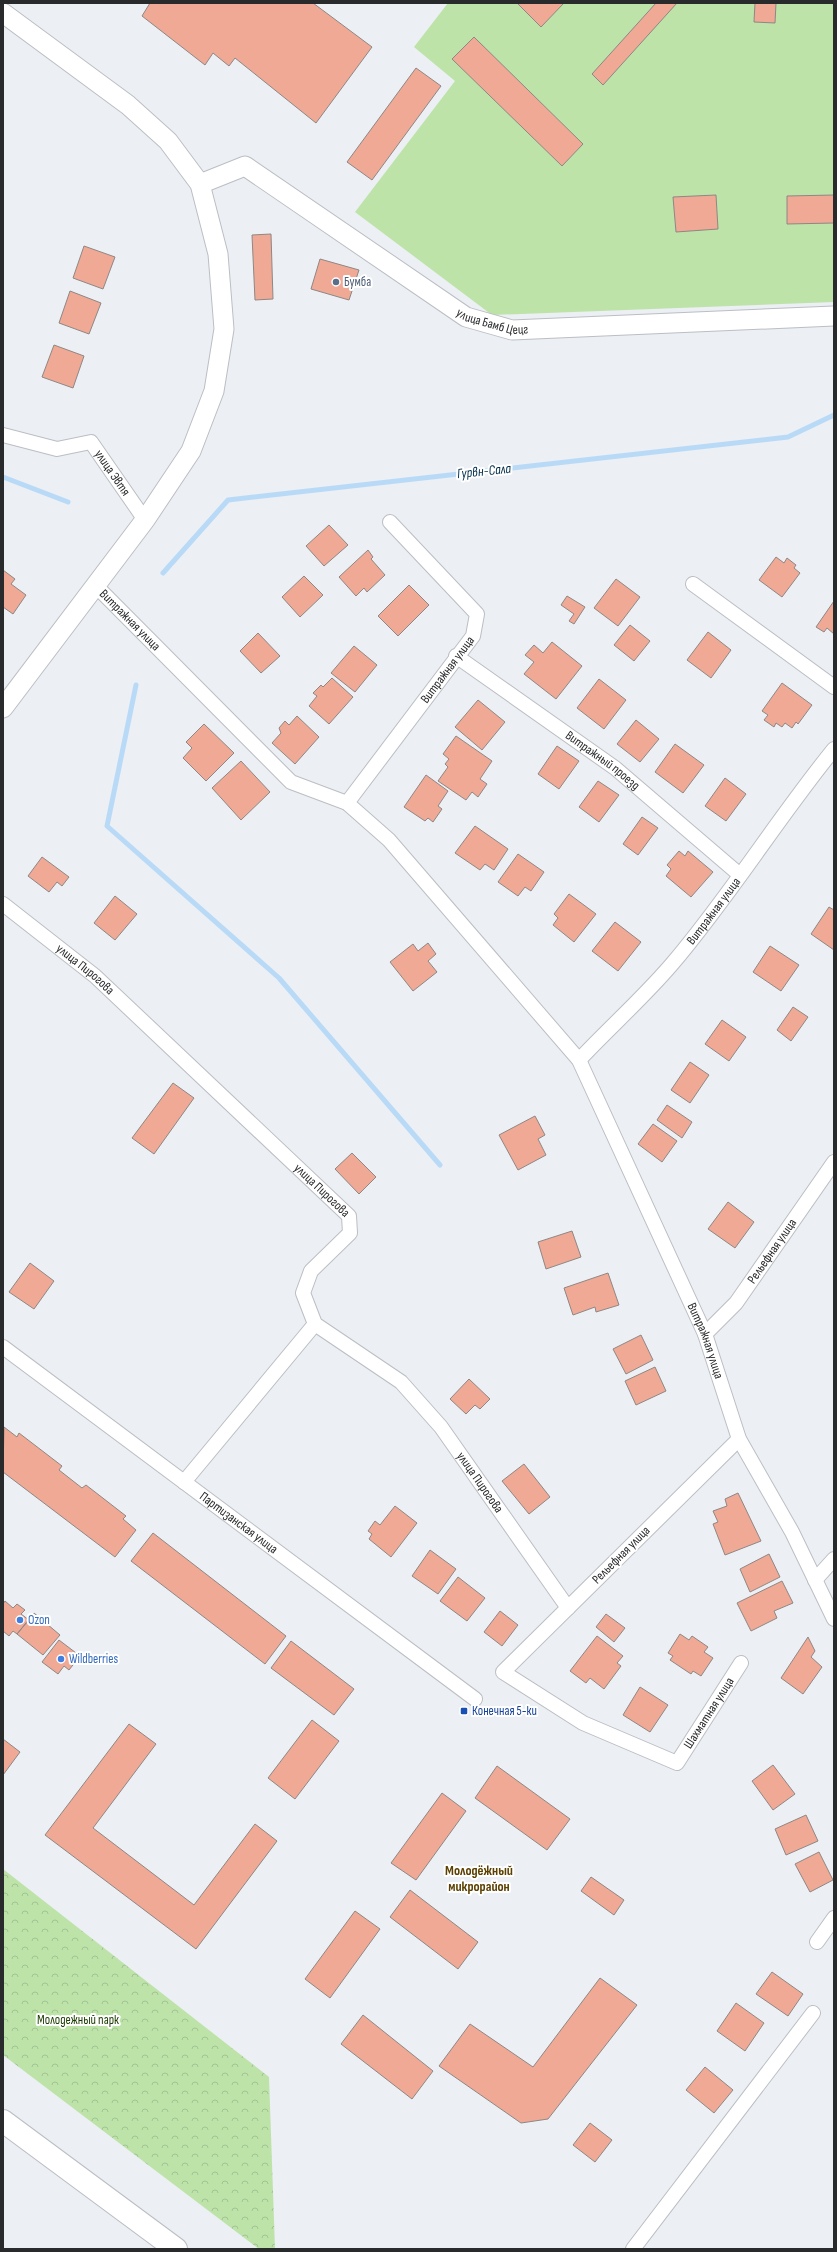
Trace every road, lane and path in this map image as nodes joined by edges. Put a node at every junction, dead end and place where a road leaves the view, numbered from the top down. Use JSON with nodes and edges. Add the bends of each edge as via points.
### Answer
{"nodes":[{"id":1,"x":8,"y":11,"type":"edge"},
{"id":2,"x":200,"y":184,"type":"junction"},
{"id":3,"x":834,"y":316,"type":"edge"},
{"id":4,"x":3,"y":435,"type":"edge"},
{"id":5,"x":145,"y":520,"type":"junction"},
{"id":6,"x":390,"y":522,"type":"dead end"},
{"id":7,"x":693,"y":584,"type":"dead end"},
{"id":8,"x":96,"y":586,"type":"junction"},
{"id":9,"x":456,"y":656,"type":"junction"},
{"id":10,"x":834,"y":688,"type":"edge"},
{"id":11,"x":3,"y":708,"type":"edge"},
{"id":12,"x":834,"y":749,"type":"edge"},
{"id":13,"x":347,"y":803,"type":"junction"},
{"id":14,"x":740,"y":875,"type":"junction"},
{"id":15,"x":3,"y":904,"type":"edge"},
{"id":16,"x":579,"y":1060,"type":"junction"},
{"id":17,"x":834,"y":1162,"type":"edge"},
{"id":18,"x":315,"y":1324,"type":"junction"},
{"id":19,"x":704,"y":1334,"type":"junction"},
{"id":20,"x":3,"y":1347,"type":"edge"},
{"id":21,"x":739,"y":1439,"type":"junction"},
{"id":22,"x":184,"y":1482,"type":"junction"},
{"id":23,"x":834,"y":1559,"type":"edge"},
{"id":24,"x":815,"y":1580,"type":"junction"},
{"id":25,"x":568,"y":1608,"type":"junction"},
{"id":26,"x":834,"y":1619,"type":"edge"},
{"id":27,"x":741,"y":1663,"type":"dead end"},
{"id":28,"x":475,"y":1699,"type":"dead end"},
{"id":29,"x":677,"y":1763,"type":"joint"},
{"id":30,"x":834,"y":1918,"type":"edge"},
{"id":31,"x":817,"y":1942,"type":"dead end"},
{"id":32,"x":813,"y":2013,"type":"dead end"},
{"id":33,"x":3,"y":2120,"type":"edge"},
{"id":34,"x":176,"y":2249,"type":"edge"},
{"id":35,"x":634,"y":2249,"type":"edge"}],
"edges":[{"from":1,"to":2,"type":"main road","via":[[128,105],[168,141]]},
{"from":2,"to":3,"type":"main road","name":"улица Бамб Цецг","via":[[245,166],[466,317],[512,330]]},
{"from":2,"to":5,"type":"main road","via":[[218,254],[224,329],[214,391],[191,451]]},
{"from":4,"to":5,"type":"street","name":"улица Эвтя","via":[[57,448],[91,442]]},
{"from":5,"to":8,"type":"main road"},
{"from":6,"to":9,"type":"street","name":"Витражная улица","via":[[477,614],[473,636]]},
{"from":7,"to":10,"type":"street"},
{"from":8,"to":11,"type":"main road"},
{"from":8,"to":13,"type":"street","name":"Витражная улица","via":[[291,782]]},
{"from":9,"to":13,"type":"street","name":"Витражная улица"},
{"from":9,"to":14,"type":"street","name":"Витражный проезд","via":[[616,768]]},
{"from":12,"to":14,"type":"street","name":"Витражная улица"},
{"from":13,"to":16,"type":"street","name":"Витражная улица","via":[[389,840]]},
{"from":14,"to":16,"type":"street","name":"Витражная улица","via":[[671,965]]},
{"from":15,"to":18,"type":"street","name":"улица Пирогова","via":[[95,976],[349,1216],[350,1233],[311,1271],[303,1293]]},
{"from":16,"to":19,"type":"street","name":"Витражная улица"},
{"from":17,"to":19,"type":"street","name":"Рельефная улица","via":[[736,1302]]},
{"from":18,"to":22,"type":"street"},
{"from":18,"to":25,"type":"street","name":"улица Пирогова","via":[[401,1382],[441,1427]]},
{"from":19,"to":21,"type":"street","name":"Витражная улица"},
{"from":20,"to":22,"type":"street","name":"Партизанская улица"},
{"from":21,"to":24,"type":"street","name":"Витражная улица","via":[[792,1532]]},
{"from":21,"to":25,"type":"street","name":"Рельефная улица"},
{"from":22,"to":28,"type":"street","name":"Партизанская улица"},
{"from":23,"to":24,"type":"street"},
{"from":24,"to":26,"type":"street","name":"Витражная улица"},
{"from":25,"to":29,"type":"street","name":"Рельефная улица","via":[[503,1672],[583,1723]]},
{"from":27,"to":29,"type":"street","name":"Шахматная улица"},
{"from":30,"to":31,"type":"street"},
{"from":32,"to":35,"type":"street"},
{"from":33,"to":34,"type":"main road"}]}
